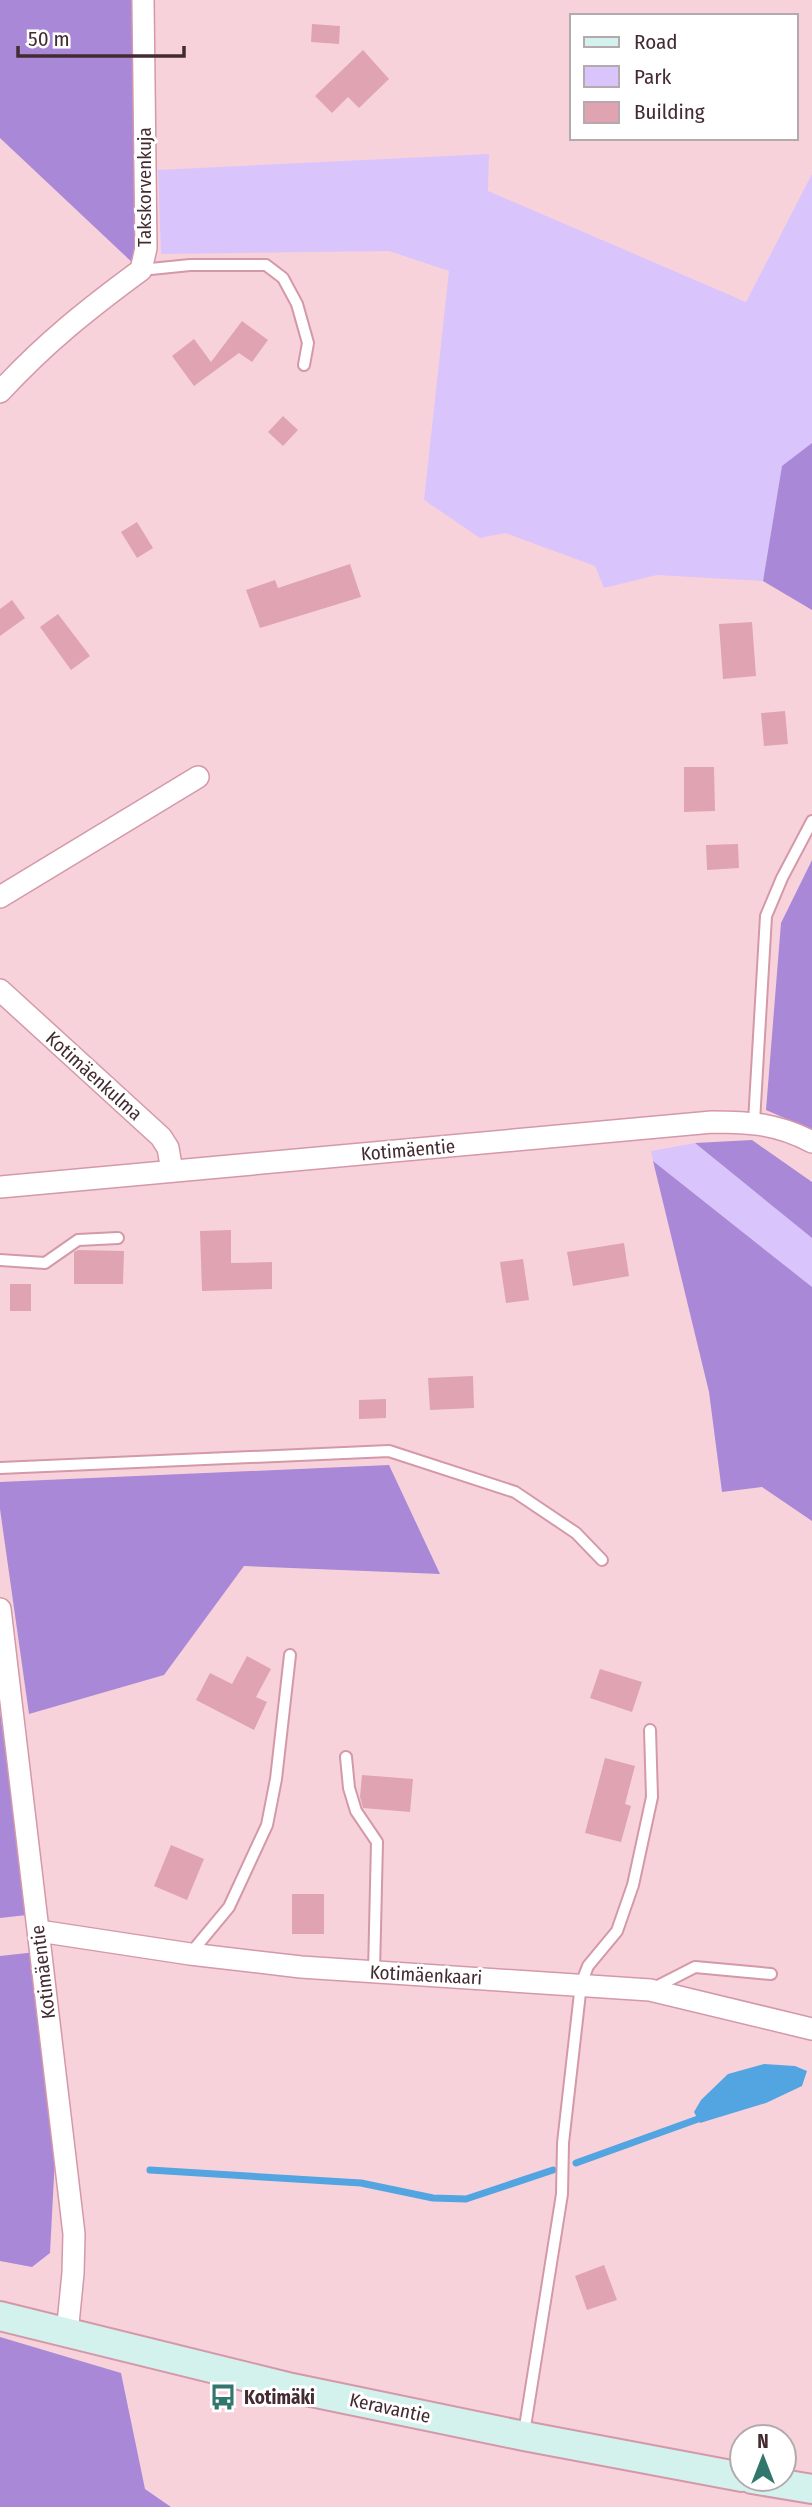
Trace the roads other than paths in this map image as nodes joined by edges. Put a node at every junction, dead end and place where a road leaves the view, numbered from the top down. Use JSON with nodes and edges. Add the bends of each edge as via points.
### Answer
{"nodes":[{"id":1,"x":143,"y":0,"type":"edge"},
{"id":2,"x":141,"y":270,"type":"junction"},
{"id":3,"x":304,"y":365,"type":"dead end"},
{"id":4,"x":0,"y":392,"type":"edge"},
{"id":5,"x":198,"y":777,"type":"dead end"},
{"id":6,"x":812,"y":821,"type":"edge"},
{"id":7,"x":0,"y":897,"type":"edge"},
{"id":8,"x":0,"y":990,"type":"edge"},
{"id":9,"x":754,"y":1122,"type":"junction"},
{"id":10,"x":812,"y":1142,"type":"edge"},
{"id":11,"x":172,"y":1171,"type":"junction"},
{"id":12,"x":0,"y":1187,"type":"edge"},
{"id":13,"x":118,"y":1238,"type":"dead end"},
{"id":14,"x":0,"y":1260,"type":"edge"},
{"id":15,"x":0,"y":1468,"type":"edge"},
{"id":16,"x":602,"y":1560,"type":"dead end"},
{"id":17,"x":0,"y":1609,"type":"edge"},
{"id":18,"x":290,"y":1655,"type":"dead end"},
{"id":19,"x":650,"y":1730,"type":"dead end"},
{"id":20,"x":346,"y":1756,"type":"dead end"},
{"id":21,"x":38,"y":1931,"type":"junction"},
{"id":22,"x":190,"y":1954,"type":"junction"},
{"id":23,"x":374,"y":1972,"type":"junction"},
{"id":24,"x":771,"y":1974,"type":"dead end"},
{"id":25,"x":581,"y":1984,"type":"junction"},
{"id":26,"x":650,"y":1990,"type":"junction"},
{"id":27,"x":812,"y":2029,"type":"edge"},
{"id":28,"x":0,"y":2316,"type":"edge"},
{"id":29,"x":67,"y":2334,"type":"junction"},
{"id":30,"x":524,"y":2436,"type":"junction"},
{"id":31,"x":728,"y":2474,"type":"edge"}],
"edges":[{"from":1,"to":2,"type":"street","name":"Takskorvenkuja","via":[[146,248]]},
{"from":2,"to":3,"type":"lane","via":[[266,265],[283,278],[297,304],[308,343]]},
{"from":2,"to":4,"type":"street","name":"Takskorvenkuja","via":[[80,314]]},
{"from":5,"to":7,"type":"street"},
{"from":6,"to":9,"type":"lane","via":[[766,916]]},
{"from":8,"to":11,"type":"street","name":"Kotimäenkulma","via":[[161,1137]]},
{"from":9,"to":10,"type":"street","name":"Kotimäentie","via":[[790,1130]]},
{"from":9,"to":11,"type":"street","name":"Kotimäentie","via":[[712,1122]]},
{"from":11,"to":12,"type":"street","name":"Kotimäentie"},
{"from":13,"to":14,"type":"lane","via":[[78,1240],[45,1263]]},
{"from":15,"to":16,"type":"lane","via":[[388,1451],[515,1492],[576,1533]]},
{"from":17,"to":21,"type":"street","name":"Kotimäentie"},
{"from":18,"to":22,"type":"lane","via":[[267,1825],[229,1907]]},
{"from":19,"to":25,"type":"lane","via":[[652,1797],[633,1885],[617,1931],[588,1966]]},
{"from":20,"to":23,"type":"lane","via":[[356,1811],[377,1842]]},
{"from":21,"to":22,"type":"street","name":"Kotimäenkaari"},
{"from":21,"to":29,"type":"street","name":"Kotimäentie","via":[[74,2234]]},
{"from":22,"to":23,"type":"street","name":"Kotimäenkaari"},
{"from":23,"to":25,"type":"street","name":"Kotimäenkaari"},
{"from":24,"to":26,"type":"lane","via":[[695,1968]]},
{"from":25,"to":26,"type":"street","name":"Kotimäenkaari"},
{"from":25,"to":30,"type":"lane","via":[[563,2143],[562,2194]]},
{"from":26,"to":27,"type":"street","name":"Kotimäenkaari"},
{"from":28,"to":29,"type":"main road","name":"Keravantie"},
{"from":29,"to":30,"type":"main road","name":"Keravantie","via":[[292,2388]]},
{"from":30,"to":31,"type":"main road","name":"Keravantie"}]}
